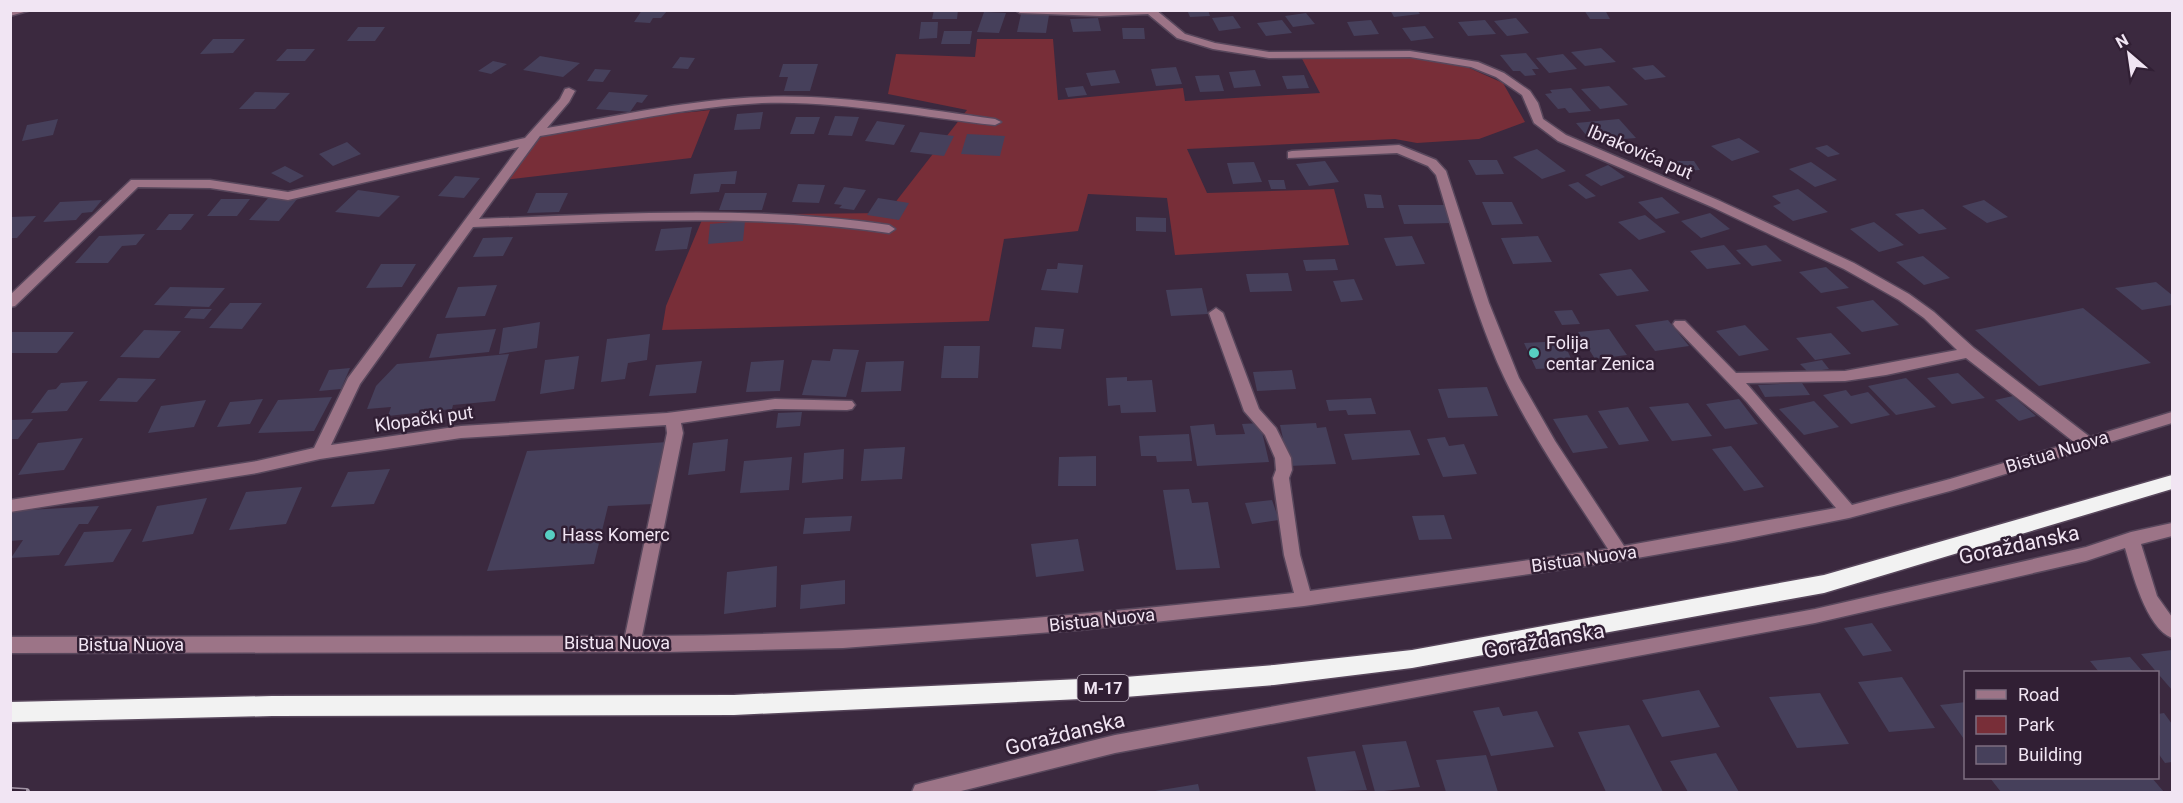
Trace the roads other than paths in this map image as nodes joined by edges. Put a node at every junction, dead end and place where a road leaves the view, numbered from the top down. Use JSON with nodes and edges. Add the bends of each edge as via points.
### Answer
{"nodes":[{"id":1,"x":26,"y":10,"type":"edge"},
{"id":2,"x":1020,"y":10,"type":"edge"},
{"id":3,"x":1149,"y":11,"type":"edge"},
{"id":4,"x":10,"y":14,"type":"edge"},
{"id":5,"x":569,"y":91,"type":"dead end"},
{"id":6,"x":995,"y":122,"type":"dead end"},
{"id":7,"x":533,"y":137,"type":"junction"},
{"id":8,"x":1292,"y":155,"type":"dead end"},
{"id":9,"x":468,"y":223,"type":"junction"},
{"id":10,"x":889,"y":229,"type":"dead end"},
{"id":11,"x":10,"y":303,"type":"edge"},
{"id":12,"x":1216,"y":314,"type":"dead end"},
{"id":13,"x":1680,"y":324,"type":"dead end"},
{"id":14,"x":1969,"y":352,"type":"junction"},
{"id":15,"x":1734,"y":378,"type":"junction"},
{"id":16,"x":847,"y":405,"type":"dead end"},
{"id":17,"x":673,"y":418,"type":"junction"},
{"id":18,"x":2172,"y":418,"type":"edge"},
{"id":19,"x":2087,"y":443,"type":"junction"},
{"id":20,"x":320,"y":453,"type":"junction"},
{"id":21,"x":2172,"y":482,"type":"edge"},
{"id":22,"x":10,"y":506,"type":"edge"},
{"id":23,"x":1849,"y":512,"type":"junction"},
{"id":24,"x":2172,"y":530,"type":"edge"},
{"id":25,"x":2130,"y":540,"type":"junction"},
{"id":26,"x":1620,"y":554,"type":"junction"},
{"id":27,"x":1304,"y":599,"type":"junction"},
{"id":28,"x":2172,"y":630,"type":"edge"},
{"id":29,"x":632,"y":644,"type":"junction"},
{"id":30,"x":10,"y":645,"type":"edge"},
{"id":31,"x":10,"y":712,"type":"edge"},
{"id":32,"x":922,"y":792,"type":"edge"}],
"edges":[{"from":1,"to":4,"type":"street"},
{"from":2,"to":3,"type":"street","name":"Ibrakovića put"},
{"from":3,"to":14,"type":"street","name":"Ibrakovića put","via":[[1189,40],[1223,48],[1269,55],[1410,54],[1487,69],[1526,93],[1538,121],[1562,138],[1849,266],[1904,297]]},
{"from":5,"to":7,"type":"street"},
{"from":6,"to":7,"type":"street","via":[[839,103],[763,100],[697,107]]},
{"from":7,"to":9,"type":"street"},
{"from":7,"to":11,"type":"street","via":[[288,196],[210,184],[135,183]]},
{"from":8,"to":26,"type":"street","via":[[1399,149],[1432,163],[1442,174],[1481,299],[1512,377],[1550,446]]},
{"from":9,"to":10,"type":"street","via":[[704,213],[790,217]]},
{"from":9,"to":20,"type":"street","via":[[353,382]]},
{"from":12,"to":27,"type":"street","via":[[1252,411],[1271,432],[1283,458],[1281,478],[1292,555]]},
{"from":13,"to":15,"type":"street"},
{"from":14,"to":15,"type":"street","via":[[1845,376]]},
{"from":14,"to":19,"type":"street","name":"Ibrakovića put"},
{"from":15,"to":23,"type":"street"},
{"from":16,"to":17,"type":"street","name":"Klopački put","via":[[776,404]]},
{"from":17,"to":20,"type":"street","name":"Klopački put","via":[[461,432]]},
{"from":17,"to":29,"type":"street","via":[[675,433]]},
{"from":18,"to":19,"type":"street","name":"Bistua Nuova"},
{"from":19,"to":23,"type":"street","name":"Bistua Nuova"},
{"from":20,"to":22,"type":"street","name":"Klopački put","via":[[257,467]]},
{"from":21,"to":31,"type":"highway","number":"M-17","via":[[1824,584],[1412,658],[1274,675],[1125,687],[734,705],[272,706]]},
{"from":23,"to":26,"type":"street","name":"Bistua Nuova"},
{"from":24,"to":25,"type":"street","name":"Goraždanska"},
{"from":25,"to":28,"type":"street","via":[[2149,599]]},
{"from":25,"to":32,"type":"street","name":"Goraždanska","via":[[2086,554],[1815,616],[1115,744]]},
{"from":26,"to":27,"type":"street","name":"Bistua Nuova"},
{"from":27,"to":29,"type":"street","name":"Bistua Nuova","via":[[1079,623],[843,640]]},
{"from":29,"to":30,"type":"street","name":"Bistua Nuova"}]}
